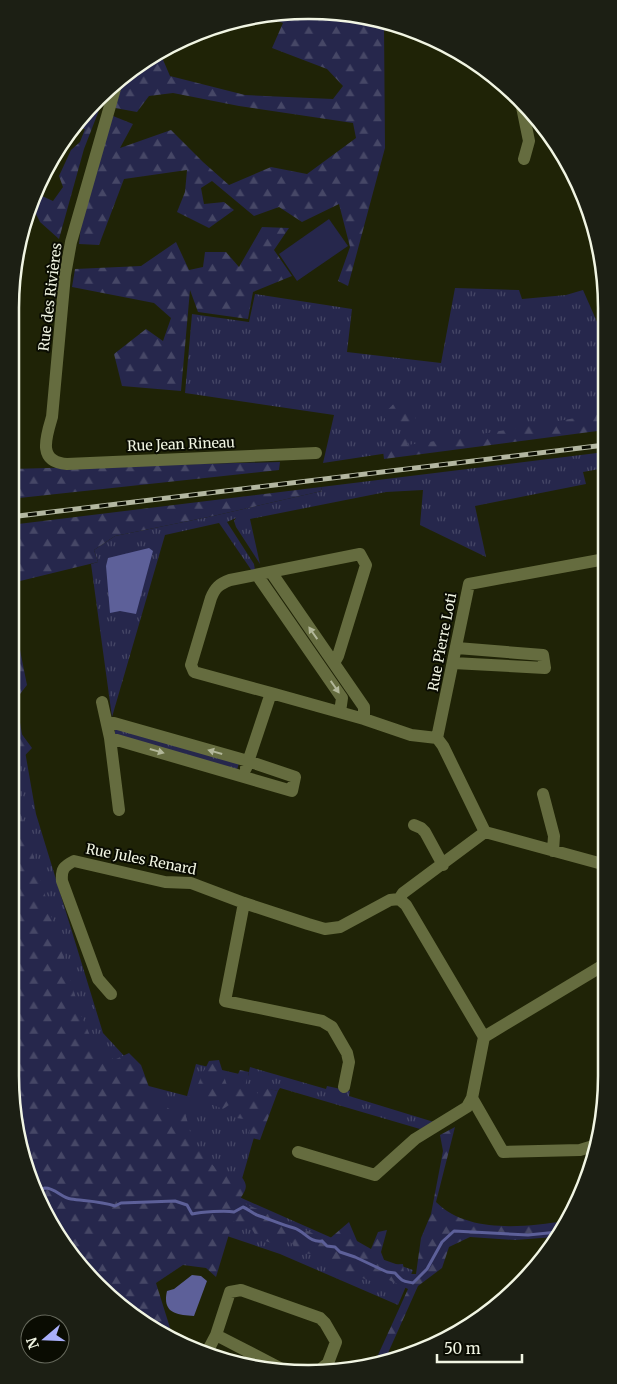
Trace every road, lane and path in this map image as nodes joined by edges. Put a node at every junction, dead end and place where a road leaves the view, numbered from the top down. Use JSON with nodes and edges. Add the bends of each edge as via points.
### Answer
{"nodes":[{"id":1,"x":113,"y":95,"type":"edge"},
{"id":2,"x":524,"y":114,"type":"edge"},
{"id":3,"x":524,"y":159,"type":"dead end"},
{"id":4,"x":316,"y":453,"type":"dead end"},
{"id":5,"x":50,"y":456,"type":"joint"},
{"id":6,"x":598,"y":561,"type":"edge"},
{"id":7,"x":264,"y":574,"type":"junction"},
{"id":8,"x":457,"y":648,"type":"junction"},
{"id":9,"x":334,"y":663,"type":"junction"},
{"id":10,"x":453,"y":663,"type":"junction"},
{"id":11,"x":271,"y":692,"type":"junction"},
{"id":12,"x":102,"y":702,"type":"dead end"},
{"id":13,"x":340,"y":712,"type":"junction"},
{"id":14,"x":364,"y":719,"type":"junction"},
{"id":15,"x":106,"y":723,"type":"junction"},
{"id":16,"x":110,"y":738,"type":"junction"},
{"id":17,"x":437,"y":738,"type":"junction"},
{"id":18,"x":248,"y":761,"type":"junction"},
{"id":19,"x":244,"y":776,"type":"junction"},
{"id":20,"x":543,"y":794,"type":"dead end"},
{"id":21,"x":119,"y":810,"type":"dead end"},
{"id":22,"x":414,"y":825,"type":"dead end"},
{"id":23,"x":485,"y":832,"type":"junction"},
{"id":24,"x":553,"y":851,"type":"junction"},
{"id":25,"x":598,"y":863,"type":"edge"},
{"id":26,"x":443,"y":865,"type":"junction"},
{"id":27,"x":399,"y":899,"type":"junction"},
{"id":28,"x":244,"y":903,"type":"junction"},
{"id":29,"x":598,"y":967,"type":"edge"},
{"id":30,"x":111,"y":994,"type":"dead end"},
{"id":31,"x":484,"y":1037,"type":"junction"},
{"id":32,"x":344,"y":1087,"type":"dead end"},
{"id":33,"x":472,"y":1098,"type":"junction"},
{"id":34,"x":589,"y":1147,"type":"edge"},
{"id":35,"x":298,"y":1152,"type":"dead end"},
{"id":36,"x":216,"y":1335,"type":"junction"},
{"id":37,"x":209,"y":1347,"type":"edge"},
{"id":38,"x":270,"y":1363,"type":"edge"},
{"id":39,"x":325,"y":1365,"type":"edge"}],
"edges":[{"from":1,"to":5,"type":"street","name":"Rue des Rivières","via":[[71,242],[65,275],[52,417],[45,438]]},
{"from":2,"to":3,"type":"street","via":[[529,142]]},
{"from":4,"to":5,"type":"street","name":"Rue Jean Rineau","via":[[67,464],[58,463]]},
{"from":6,"to":8,"type":"street","name":"Rue Pierre Loti","via":[[469,584]]},
{"from":9,"to":7,"type":"street","one_way":true},
{"from":7,"to":9,"type":"street","via":[[360,554],[366,565]]},
{"from":7,"to":11,"type":"street","via":[[230,580],[214,589],[191,665],[194,672]]},
{"from":7,"to":13,"type":"street","one_way":true,"via":[[342,698]]},
{"from":8,"to":10,"type":"street","name":"Rue Pierre Loti"},
{"from":8,"to":10,"type":"street","via":[[543,655],[545,668]]},
{"from":9,"to":14,"type":"street","via":[[364,707]]},
{"from":10,"to":17,"type":"street","name":"Rue Pierre Loti"},
{"from":11,"to":13,"type":"street"},
{"from":11,"to":18,"type":"street"},
{"from":12,"to":15,"type":"street"},
{"from":13,"to":14,"type":"street"},
{"from":14,"to":17,"type":"street","via":[[411,735]]},
{"from":15,"to":16,"type":"street"},
{"from":18,"to":15,"type":"street","one_way":true},
{"from":16,"to":19,"type":"street","one_way":true},
{"from":16,"to":21,"type":"street"},
{"from":17,"to":23,"type":"street"},
{"from":18,"to":19,"type":"street"},
{"from":18,"to":19,"type":"street","via":[[295,776],[292,791]]},
{"from":20,"to":24,"type":"street","via":[[554,836]]},
{"from":22,"to":26,"type":"street","via":[[425,832]]},
{"from":23,"to":24,"type":"street"},
{"from":23,"to":26,"type":"street","name":"Rue Jules Renard"},
{"from":24,"to":25,"type":"street"},
{"from":26,"to":27,"type":"street","name":"Rue Jules Renard"},
{"from":27,"to":28,"type":"street","name":"Rue Jules Renard","via":[[390,900],[340,927],[325,929]]},
{"from":27,"to":31,"type":"street","via":[[406,905]]},
{"from":28,"to":30,"type":"street","name":"Rue Jules Renard","via":[[191,883],[165,882],[74,861],[65,865],[61,871],[62,881],[98,979]]},
{"from":28,"to":32,"type":"street","via":[[225,1001],[322,1021],[332,1027],[349,1062]]},
{"from":29,"to":31,"type":"street"},
{"from":31,"to":33,"type":"street"},
{"from":33,"to":34,"type":"street","via":[[503,1152]]},
{"from":33,"to":35,"type":"street","via":[[467,1106],[415,1139],[375,1175]]},
{"from":36,"to":37,"type":"street"},
{"from":36,"to":38,"type":"street"},
{"from":36,"to":39,"type":"street","via":[[230,1292],[241,1290],[320,1318],[336,1342]]}]}
